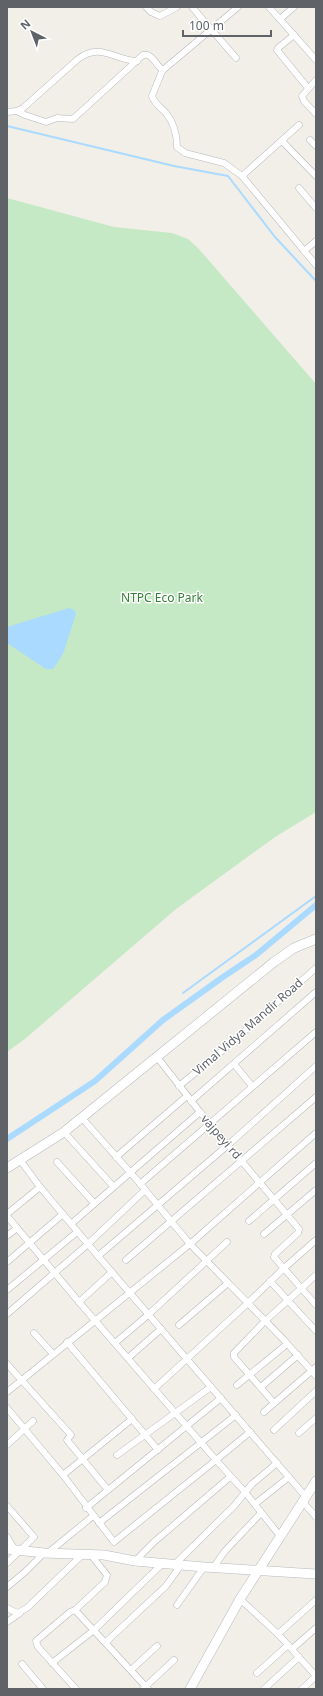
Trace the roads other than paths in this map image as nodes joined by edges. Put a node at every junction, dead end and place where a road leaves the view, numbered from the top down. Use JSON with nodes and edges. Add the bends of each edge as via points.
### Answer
{"nodes":[{"id":1,"x":146,"y":7,"type":"edge"},
{"id":2,"x":176,"y":7,"type":"edge"},
{"id":3,"x":192,"y":7,"type":"edge"},
{"id":4,"x":238,"y":7,"type":"edge"},
{"id":5,"x":269,"y":7,"type":"edge"},
{"id":6,"x":294,"y":7,"type":"edge"},
{"id":7,"x":280,"y":19,"type":"junction"},
{"id":8,"x":210,"y":29,"type":"junction"},
{"id":9,"x":294,"y":35,"type":"junction"},
{"id":10,"x":236,"y":58,"type":"dead end"},
{"id":11,"x":316,"y":60,"type":"edge"},
{"id":12,"x":137,"y":61,"type":"junction"},
{"id":13,"x":163,"y":69,"type":"junction"},
{"id":14,"x":316,"y":80,"type":"edge"},
{"id":15,"x":308,"y":88,"type":"junction"},
{"id":16,"x":17,"y":111,"type":"junction"},
{"id":17,"x":7,"y":112,"type":"edge"},
{"id":18,"x":316,"y":114,"type":"edge"},
{"id":19,"x":299,"y":125,"type":"dead end"},
{"id":20,"x":282,"y":140,"type":"junction"},
{"id":21,"x":310,"y":140,"type":"dead end"},
{"id":22,"x":316,"y":146,"type":"edge"},
{"id":23,"x":242,"y":176,"type":"junction"},
{"id":24,"x":316,"y":176,"type":"edge"},
{"id":25,"x":299,"y":188,"type":"dead end"},
{"id":26,"x":316,"y":208,"type":"edge"},
{"id":27,"x":316,"y":241,"type":"edge"},
{"id":28,"x":304,"y":251,"type":"junction"},
{"id":29,"x":316,"y":265,"type":"edge"},
{"id":30,"x":316,"y":939,"type":"edge"},
{"id":31,"x":316,"y":968,"type":"edge"},
{"id":32,"x":316,"y":992,"type":"edge"},
{"id":33,"x":316,"y":1032,"type":"edge"},
{"id":34,"x":157,"y":1057,"type":"junction"},
{"id":35,"x":234,"y":1064,"type":"junction"},
{"id":36,"x":316,"y":1066,"type":"edge"},
{"id":37,"x":179,"y":1086,"type":"junction"},
{"id":38,"x":252,"y":1086,"type":"junction"},
{"id":39,"x":316,"y":1097,"type":"edge"},
{"id":40,"x":189,"y":1098,"type":"junction"},
{"id":41,"x":200,"y":1112,"type":"junction"},
{"id":42,"x":82,"y":1118,"type":"junction"},
{"id":43,"x":210,"y":1124,"type":"junction"},
{"id":44,"x":64,"y":1132,"type":"junction"},
{"id":45,"x":316,"y":1133,"type":"edge"},
{"id":46,"x":228,"y":1145,"type":"junction"},
{"id":47,"x":116,"y":1157,"type":"junction"},
{"id":48,"x":20,"y":1160,"type":"junction"},
{"id":49,"x":241,"y":1160,"type":"junction"},
{"id":50,"x":57,"y":1162,"type":"dead end"},
{"id":51,"x":316,"y":1163,"type":"edge"},
{"id":52,"x":7,"y":1168,"type":"edge"},
{"id":53,"x":130,"y":1172,"type":"junction"},
{"id":54,"x":259,"y":1182,"type":"junction"},
{"id":55,"x":140,"y":1184,"type":"junction"},
{"id":56,"x":113,"y":1186,"type":"junction"},
{"id":57,"x":40,"y":1187,"type":"junction"},
{"id":58,"x":146,"y":1190,"type":"junction"},
{"id":59,"x":316,"y":1190,"type":"edge"},
{"id":60,"x":272,"y":1199,"type":"junction"},
{"id":61,"x":94,"y":1203,"type":"junction"},
{"id":62,"x":158,"y":1205,"type":"junction"},
{"id":63,"x":63,"y":1214,"type":"junction"},
{"id":64,"x":7,"y":1215,"type":"edge"},
{"id":65,"x":286,"y":1216,"type":"junction"},
{"id":66,"x":171,"y":1221,"type":"junction"},
{"id":67,"x":249,"y":1221,"type":"dead end"},
{"id":68,"x":71,"y":1224,"type":"junction"},
{"id":69,"x":17,"y":1228,"type":"junction"},
{"id":70,"x":77,"y":1232,"type":"junction"},
{"id":71,"x":264,"y":1234,"type":"dead end"},
{"id":72,"x":7,"y":1236,"type":"edge"},
{"id":73,"x":316,"y":1240,"type":"edge"},
{"id":74,"x":227,"y":1242,"type":"dead end"},
{"id":75,"x":29,"y":1243,"type":"junction"},
{"id":76,"x":88,"y":1244,"type":"junction"},
{"id":77,"x":190,"y":1244,"type":"junction"},
{"id":78,"x":98,"y":1256,"type":"junction"},
{"id":79,"x":44,"y":1260,"type":"junction"},
{"id":80,"x":126,"y":1260,"type":"dead end"},
{"id":81,"x":207,"y":1261,"type":"junction"},
{"id":82,"x":7,"y":1262,"type":"edge"},
{"id":83,"x":283,"y":1268,"type":"junction"},
{"id":84,"x":112,"y":1272,"type":"junction"},
{"id":85,"x":54,"y":1273,"type":"junction"},
{"id":86,"x":316,"y":1276,"type":"edge"},
{"id":87,"x":270,"y":1281,"type":"junction"},
{"id":88,"x":228,"y":1283,"type":"junction"},
{"id":89,"x":301,"y":1289,"type":"junction"},
{"id":90,"x":7,"y":1290,"type":"edge"},
{"id":91,"x":130,"y":1292,"type":"junction"},
{"id":92,"x":287,"y":1301,"type":"junction"},
{"id":93,"x":79,"y":1302,"type":"junction"},
{"id":94,"x":248,"y":1303,"type":"junction"},
{"id":95,"x":316,"y":1305,"type":"edge"},
{"id":96,"x":7,"y":1314,"type":"edge"},
{"id":97,"x":148,"y":1314,"type":"junction"},
{"id":98,"x":95,"y":1320,"type":"junction"},
{"id":99,"x":265,"y":1321,"type":"junction"},
{"id":100,"x":179,"y":1325,"type":"dead end"},
{"id":101,"x":161,"y":1329,"type":"junction"},
{"id":102,"x":316,"y":1331,"type":"edge"},
{"id":103,"x":34,"y":1332,"type":"dead end"},
{"id":104,"x":67,"y":1342,"type":"junction"},
{"id":105,"x":115,"y":1343,"type":"junction"},
{"id":106,"x":287,"y":1344,"type":"junction"},
{"id":107,"x":52,"y":1354,"type":"junction"},
{"id":108,"x":298,"y":1355,"type":"junction"},
{"id":109,"x":128,"y":1358,"type":"junction"},
{"id":110,"x":186,"y":1359,"type":"junction"},
{"id":111,"x":8,"y":1367,"type":"edge"},
{"id":112,"x":315,"y":1372,"type":"edge"},
{"id":113,"x":250,"y":1374,"type":"junction"},
{"id":114,"x":21,"y":1380,"type":"junction"},
{"id":115,"x":237,"y":1385,"type":"dead end"},
{"id":116,"x":211,"y":1387,"type":"junction"},
{"id":117,"x":261,"y":1387,"type":"junction"},
{"id":118,"x":154,"y":1389,"type":"junction"},
{"id":119,"x":316,"y":1391,"type":"edge"},
{"id":120,"x":7,"y":1392,"type":"edge"},
{"id":121,"x":221,"y":1398,"type":"junction"},
{"id":122,"x":274,"y":1403,"type":"junction"},
{"id":123,"x":7,"y":1408,"type":"edge"},
{"id":124,"x":264,"y":1412,"type":"dead end"},
{"id":125,"x":175,"y":1413,"type":"junction"},
{"id":126,"x":236,"y":1415,"type":"junction"},
{"id":127,"x":132,"y":1418,"type":"junction"},
{"id":128,"x":316,"y":1418,"type":"edge"},
{"id":129,"x":33,"y":1421,"type":"dead end"},
{"id":130,"x":186,"y":1426,"type":"junction"},
{"id":131,"x":24,"y":1430,"type":"junction"},
{"id":132,"x":274,"y":1430,"type":"dead end"},
{"id":133,"x":250,"y":1432,"type":"junction"},
{"id":134,"x":299,"y":1433,"type":"dead end"},
{"id":135,"x":145,"y":1434,"type":"junction"},
{"id":136,"x":201,"y":1443,"type":"junction"},
{"id":137,"x":7,"y":1445,"type":"edge"},
{"id":138,"x":158,"y":1450,"type":"junction"},
{"id":139,"x":117,"y":1455,"type":"dead end"},
{"id":140,"x":83,"y":1459,"type":"junction"},
{"id":141,"x":216,"y":1460,"type":"junction"},
{"id":142,"x":277,"y":1463,"type":"junction"},
{"id":143,"x":63,"y":1475,"type":"junction"},
{"id":144,"x":289,"y":1476,"type":"junction"},
{"id":145,"x":230,"y":1477,"type":"junction"},
{"id":146,"x":316,"y":1481,"type":"edge"},
{"id":147,"x":108,"y":1490,"type":"junction"},
{"id":148,"x":245,"y":1492,"type":"junction"},
{"id":149,"x":304,"y":1499,"type":"junction"},
{"id":150,"x":255,"y":1504,"type":"junction"},
{"id":151,"x":7,"y":1506,"type":"edge"},
{"id":152,"x":86,"y":1508,"type":"junction"},
{"id":153,"x":261,"y":1513,"type":"junction"},
{"id":154,"x":315,"y":1514,"type":"edge"},
{"id":155,"x":93,"y":1516,"type":"junction"},
{"id":156,"x":99,"y":1523,"type":"junction"},
{"id":157,"x":280,"y":1536,"type":"junction"},
{"id":158,"x":7,"y":1537,"type":"edge"},
{"id":159,"x":14,"y":1550,"type":"edge"},
{"id":160,"x":46,"y":1553,"type":"junction"},
{"id":161,"x":86,"y":1555,"type":"junction"},
{"id":162,"x":135,"y":1561,"type":"junction"},
{"id":163,"x":7,"y":1563,"type":"edge"},
{"id":164,"x":162,"y":1564,"type":"junction"},
{"id":165,"x":178,"y":1565,"type":"junction"},
{"id":166,"x":208,"y":1567,"type":"junction"},
{"id":167,"x":258,"y":1570,"type":"junction"},
{"id":168,"x":316,"y":1575,"type":"edge"},
{"id":169,"x":7,"y":1587,"type":"edge"},
{"id":170,"x":240,"y":1599,"type":"junction"},
{"id":171,"x":316,"y":1600,"type":"edge"},
{"id":172,"x":177,"y":1605,"type":"dead end"},
{"id":173,"x":7,"y":1608,"type":"edge"},
{"id":174,"x":75,"y":1610,"type":"junction"},
{"id":175,"x":20,"y":1613,"type":"junction"},
{"id":176,"x":7,"y":1622,"type":"edge"},
{"id":177,"x":316,"y":1628,"type":"edge"},
{"id":178,"x":94,"y":1630,"type":"junction"},
{"id":179,"x":278,"y":1634,"type":"junction"},
{"id":180,"x":106,"y":1642,"type":"junction"},
{"id":181,"x":157,"y":1646,"type":"dead end"},
{"id":182,"x":290,"y":1647,"type":"junction"},
{"id":183,"x":299,"y":1658,"type":"junction"},
{"id":184,"x":174,"y":1660,"type":"dead end"},
{"id":185,"x":52,"y":1663,"type":"junction"},
{"id":186,"x":22,"y":1664,"type":"dead end"},
{"id":187,"x":131,"y":1670,"type":"junction"},
{"id":188,"x":257,"y":1673,"type":"dead end"},
{"id":189,"x":145,"y":1688,"type":"edge"},
{"id":190,"x":43,"y":1689,"type":"edge"},
{"id":191,"x":76,"y":1689,"type":"edge"},
{"id":192,"x":190,"y":1689,"type":"edge"},
{"id":193,"x":264,"y":1689,"type":"edge"},
{"id":194,"x":302,"y":1689,"type":"edge"}],
"edges":[{"from":1,"to":2,"type":"street","via":[[150,12],[160,16]]},
{"from":3,"to":8,"type":"street"},
{"from":4,"to":8,"type":"street"},
{"from":5,"to":7,"type":"street"},
{"from":6,"to":7,"type":"street"},
{"from":7,"to":9,"type":"street"},
{"from":8,"to":10,"type":"street"},
{"from":8,"to":13,"type":"street"},
{"from":9,"to":11,"type":"street"},
{"from":9,"to":15,"type":"street","via":[[277,50]]},
{"from":12,"to":13,"type":"street","via":[[146,54]]},
{"from":12,"to":16,"type":"street","via":[[128,61],[103,52],[88,53]]},
{"from":12,"to":16,"type":"street","via":[[73,119],[57,118],[46,122]]},
{"from":13,"to":23,"type":"street","via":[[152,96],[171,120],[177,135],[177,147],[185,153],[224,163]]},
{"from":14,"to":15,"type":"street"},
{"from":15,"to":18,"type":"street","via":[[302,96]]},
{"from":16,"to":17,"type":"street"},
{"from":19,"to":20,"type":"street"},
{"from":20,"to":23,"type":"street"},
{"from":20,"to":24,"type":"street"},
{"from":21,"to":22,"type":"street"},
{"from":23,"to":28,"type":"street"},
{"from":25,"to":26,"type":"street"},
{"from":27,"to":28,"type":"street"},
{"from":28,"to":29,"type":"street"},
{"from":30,"to":34,"type":"street","via":[[294,948],[274,962]]},
{"from":31,"to":37,"type":"street","name":"Vimal Vidya Mandir Road"},
{"from":32,"to":35,"type":"street"},
{"from":33,"to":38,"type":"street"},
{"from":34,"to":37,"type":"street","name":"vajpeyi rd"},
{"from":34,"to":42,"type":"street"},
{"from":35,"to":38,"type":"street"},
{"from":35,"to":40,"type":"street"},
{"from":36,"to":46,"type":"street"},
{"from":37,"to":40,"type":"street","name":"vajpeyi rd"},
{"from":38,"to":43,"type":"street"},
{"from":39,"to":49,"type":"street"},
{"from":40,"to":41,"type":"street","name":"vajpeyi rd"},
{"from":40,"to":47,"type":"street"},
{"from":41,"to":43,"type":"street","name":"vajpeyi rd"},
{"from":41,"to":53,"type":"street"},
{"from":42,"to":44,"type":"street"},
{"from":42,"to":47,"type":"street"},
{"from":43,"to":46,"type":"street","name":"vajpeyi rd"},
{"from":43,"to":55,"type":"street"},
{"from":44,"to":48,"type":"street"},
{"from":44,"to":56,"type":"street"},
{"from":45,"to":54,"type":"street"},
{"from":46,"to":49,"type":"street","name":"vajpeyi rd"},
{"from":46,"to":62,"type":"street"},
{"from":47,"to":53,"type":"street"},
{"from":48,"to":52,"type":"street"},
{"from":48,"to":57,"type":"street"},
{"from":49,"to":54,"type":"street","name":"vajpeyi rd"},
{"from":49,"to":66,"type":"street"},
{"from":50,"to":61,"type":"street"},
{"from":51,"to":60,"type":"street"},
{"from":53,"to":55,"type":"street"},
{"from":53,"to":56,"type":"street"},
{"from":54,"to":60,"type":"street","name":"vajpeyi rd"},
{"from":54,"to":77,"type":"street"},
{"from":55,"to":58,"type":"street"},
{"from":56,"to":61,"type":"street"},
{"from":57,"to":63,"type":"street"},
{"from":57,"to":64,"type":"street"},
{"from":58,"to":62,"type":"street"},
{"from":58,"to":76,"type":"street"},
{"from":59,"to":65,"type":"street"},
{"from":60,"to":65,"type":"street","name":"vajpeyi rd"},
{"from":60,"to":67,"type":"street"},
{"from":61,"to":68,"type":"street"},
{"from":62,"to":66,"type":"street"},
{"from":62,"to":78,"type":"street"},
{"from":63,"to":68,"type":"street"},
{"from":63,"to":75,"type":"street"},
{"from":64,"to":69,"type":"street"},
{"from":65,"to":71,"type":"street"},
{"from":65,"to":83,"type":"street","name":"vajpeyi rd","via":[[299,1232],[274,1255]]},
{"from":66,"to":77,"type":"street"},
{"from":66,"to":80,"type":"street"},
{"from":68,"to":70,"type":"street"},
{"from":69,"to":72,"type":"street"},
{"from":69,"to":75,"type":"street"},
{"from":70,"to":76,"type":"street"},
{"from":70,"to":79,"type":"street"},
{"from":73,"to":83,"type":"street"},
{"from":74,"to":81,"type":"street"},
{"from":75,"to":79,"type":"street"},
{"from":75,"to":82,"type":"street"},
{"from":76,"to":78,"type":"street"},
{"from":76,"to":85,"type":"street"},
{"from":77,"to":81,"type":"street"},
{"from":77,"to":91,"type":"street"},
{"from":78,"to":84,"type":"street"},
{"from":79,"to":85,"type":"street"},
{"from":79,"to":90,"type":"street"},
{"from":81,"to":88,"type":"street"},
{"from":81,"to":97,"type":"street"},
{"from":83,"to":87,"type":"street"},
{"from":83,"to":89,"type":"street"},
{"from":84,"to":91,"type":"street"},
{"from":84,"to":93,"type":"street"},
{"from":85,"to":93,"type":"street"},
{"from":85,"to":96,"type":"street"},
{"from":86,"to":89,"type":"street"},
{"from":87,"to":92,"type":"street"},
{"from":87,"to":94,"type":"street"},
{"from":88,"to":94,"type":"street"},
{"from":88,"to":100,"type":"street"},
{"from":89,"to":92,"type":"street"},
{"from":89,"to":95,"type":"street"},
{"from":91,"to":97,"type":"street"},
{"from":91,"to":98,"type":"street"},
{"from":92,"to":99,"type":"street"},
{"from":92,"to":102,"type":"street"},
{"from":93,"to":98,"type":"street"},
{"from":94,"to":99,"type":"street"},
{"from":94,"to":110,"type":"street"},
{"from":97,"to":101,"type":"street"},
{"from":97,"to":105,"type":"street"},
{"from":98,"to":104,"type":"street"},
{"from":98,"to":105,"type":"street"},
{"from":99,"to":106,"type":"street"},
{"from":99,"to":113,"type":"street","via":[[234,1353],[234,1357]]},
{"from":101,"to":109,"type":"street"},
{"from":101,"to":110,"type":"street"},
{"from":103,"to":107,"type":"street"},
{"from":104,"to":107,"type":"street"},
{"from":104,"to":127,"type":"street"},
{"from":105,"to":109,"type":"street"},
{"from":106,"to":108,"type":"street"},
{"from":106,"to":113,"type":"street"},
{"from":107,"to":114,"type":"street"},
{"from":108,"to":112,"type":"street"},
{"from":108,"to":117,"type":"street"},
{"from":109,"to":118,"type":"street"},
{"from":110,"to":116,"type":"street"},
{"from":110,"to":118,"type":"street"},
{"from":111,"to":114,"type":"street"},
{"from":112,"to":122,"type":"street"},
{"from":113,"to":115,"type":"street"},
{"from":113,"to":117,"type":"street"},
{"from":114,"to":120,"type":"street"},
{"from":114,"to":140,"type":"street","via":[[71,1435],[67,1440]]},
{"from":116,"to":121,"type":"street"},
{"from":116,"to":125,"type":"street"},
{"from":117,"to":122,"type":"street"},
{"from":118,"to":125,"type":"street"},
{"from":119,"to":132,"type":"street"},
{"from":121,"to":126,"type":"street"},
{"from":121,"to":130,"type":"street"},
{"from":122,"to":124,"type":"street"},
{"from":123,"to":131,"type":"street"},
{"from":125,"to":130,"type":"street"},
{"from":125,"to":135,"type":"street"},
{"from":126,"to":133,"type":"street"},
{"from":126,"to":136,"type":"street"},
{"from":127,"to":135,"type":"street"},
{"from":127,"to":140,"type":"street"},
{"from":128,"to":134,"type":"street"},
{"from":129,"to":131,"type":"street"},
{"from":130,"to":136,"type":"street"},
{"from":130,"to":138,"type":"street"},
{"from":131,"to":137,"type":"street"},
{"from":131,"to":143,"type":"street"},
{"from":133,"to":141,"type":"street"},
{"from":133,"to":142,"type":"street"},
{"from":135,"to":138,"type":"street"},
{"from":135,"to":139,"type":"street"},
{"from":136,"to":141,"type":"street"},
{"from":136,"to":156,"type":"street"},
{"from":138,"to":147,"type":"street"},
{"from":140,"to":143,"type":"street"},
{"from":140,"to":147,"type":"street"},
{"from":141,"to":145,"type":"street"},
{"from":141,"to":156,"type":"street","via":[[114,1542]]},
{"from":142,"to":144,"type":"street"},
{"from":142,"to":148,"type":"street"},
{"from":143,"to":152,"type":"street"},
{"from":144,"to":149,"type":"street"},
{"from":144,"to":150,"type":"street"},
{"from":145,"to":148,"type":"street"},
{"from":145,"to":162,"type":"street"},
{"from":146,"to":149,"type":"street"},
{"from":147,"to":152,"type":"street"},
{"from":148,"to":150,"type":"street"},
{"from":148,"to":165,"type":"street"},
{"from":149,"to":154,"type":"street"},
{"from":149,"to":157,"type":"street"},
{"from":150,"to":153,"type":"street"},
{"from":151,"to":159,"type":"street","via":[[34,1537]]},
{"from":152,"to":155,"type":"street"},
{"from":153,"to":157,"type":"street"},
{"from":153,"to":166,"type":"street"},
{"from":155,"to":156,"type":"street"},
{"from":155,"to":160,"type":"street"},
{"from":157,"to":167,"type":"street"},
{"from":158,"to":159,"type":"street"},
{"from":159,"to":160,"type":"street"},
{"from":159,"to":163,"type":"street"},
{"from":160,"to":161,"type":"street"},
{"from":160,"to":169,"type":"street"},
{"from":161,"to":162,"type":"street","via":[[104,1555]]},
{"from":161,"to":174,"type":"street","via":[[104,1570],[107,1579]]},
{"from":161,"to":175,"type":"street"},
{"from":162,"to":164,"type":"street"},
{"from":164,"to":165,"type":"street"},
{"from":164,"to":178,"type":"street"},
{"from":165,"to":166,"type":"street"},
{"from":165,"to":180,"type":"street","via":[[162,1590]]},
{"from":166,"to":167,"type":"street"},
{"from":166,"to":172,"type":"street"},
{"from":167,"to":168,"type":"street"},
{"from":167,"to":170,"type":"street"},
{"from":170,"to":179,"type":"street"},
{"from":170,"to":192,"type":"street"},
{"from":171,"to":179,"type":"street"},
{"from":173,"to":175,"type":"street"},
{"from":174,"to":178,"type":"street"},
{"from":174,"to":185,"type":"street","via":[[36,1641]]},
{"from":175,"to":176,"type":"street"},
{"from":177,"to":182,"type":"street"},
{"from":178,"to":180,"type":"street"},
{"from":178,"to":185,"type":"street"},
{"from":179,"to":182,"type":"street"},
{"from":180,"to":187,"type":"street"},
{"from":181,"to":187,"type":"street"},
{"from":182,"to":183,"type":"street"},
{"from":182,"to":188,"type":"street"},
{"from":183,"to":193,"type":"street"},
{"from":183,"to":194,"type":"street","via":[[316,1676]]},
{"from":184,"to":189,"type":"street"},
{"from":185,"to":191,"type":"street"},
{"from":186,"to":190,"type":"street"},
{"from":187,"to":189,"type":"street"}]}
